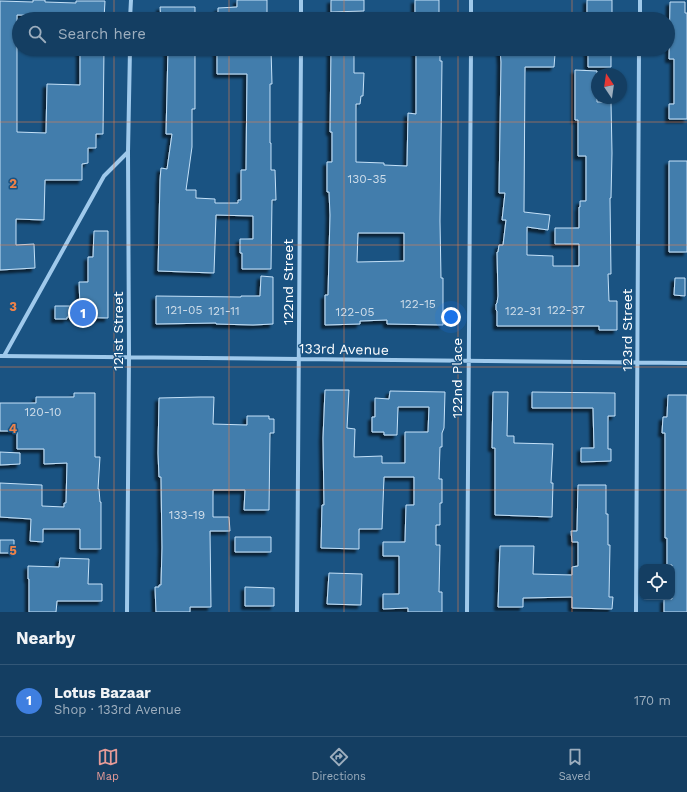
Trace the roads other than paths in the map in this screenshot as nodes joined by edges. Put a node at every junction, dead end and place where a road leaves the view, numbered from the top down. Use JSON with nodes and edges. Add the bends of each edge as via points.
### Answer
{"nodes":[{"id":1,"x":131,"y":0,"type":"edge"},
{"id":2,"x":301,"y":0,"type":"edge"},
{"id":3,"x":471,"y":0,"type":"edge"},
{"id":4,"x":640,"y":0,"type":"edge"},
{"id":5,"x":130,"y":12,"type":"edge"},
{"id":6,"x":301,"y":12,"type":"edge"},
{"id":7,"x":471,"y":12,"type":"edge"},
{"id":8,"x":640,"y":12,"type":"edge"},
{"id":9,"x":130,"y":56,"type":"edge"},
{"id":10,"x":301,"y":56,"type":"edge"},
{"id":11,"x":471,"y":56,"type":"edge"},
{"id":12,"x":639,"y":56,"type":"edge"},
{"id":13,"x":128,"y":152,"type":"junction"},
{"id":14,"x":2,"y":356,"type":"edge"},
{"id":15,"x":129,"y":357,"type":"junction"},
{"id":16,"x":299,"y":359,"type":"junction"},
{"id":17,"x":469,"y":361,"type":"junction"},
{"id":18,"x":638,"y":362,"type":"junction"},
{"id":19,"x":687,"y":363,"type":"edge"},
{"id":20,"x":127,"y":612,"type":"edge"},
{"id":21,"x":297,"y":612,"type":"edge"},
{"id":22,"x":467,"y":612,"type":"edge"},
{"id":23,"x":636,"y":612,"type":"edge"}],
"edges":[{"from":1,"to":5,"type":"street"},
{"from":2,"to":6,"type":"street"},
{"from":3,"to":7,"type":"street"},
{"from":4,"to":8,"type":"street"},
{"from":9,"to":13,"type":"street","name":"121st Street"},
{"from":10,"to":16,"type":"street","name":"122nd Street"},
{"from":11,"to":17,"type":"street","name":"122nd Place"},
{"from":12,"to":18,"type":"street","name":"123rd Street"},
{"from":13,"to":14,"type":"street","via":[[104,176]]},
{"from":13,"to":15,"type":"street","name":"121st Street"},
{"from":14,"to":15,"type":"street","name":"133rd Avenue"},
{"from":15,"to":16,"type":"street","name":"133rd Avenue"},
{"from":15,"to":20,"type":"street","name":"121st Street"},
{"from":16,"to":17,"type":"street","name":"133rd Avenue"},
{"from":16,"to":21,"type":"street","name":"122nd Street"},
{"from":17,"to":18,"type":"street","name":"133rd Avenue"},
{"from":17,"to":22,"type":"street","name":"122nd Place"},
{"from":18,"to":19,"type":"street","name":"133rd Avenue"},
{"from":18,"to":23,"type":"street","name":"123rd Street"}]}
